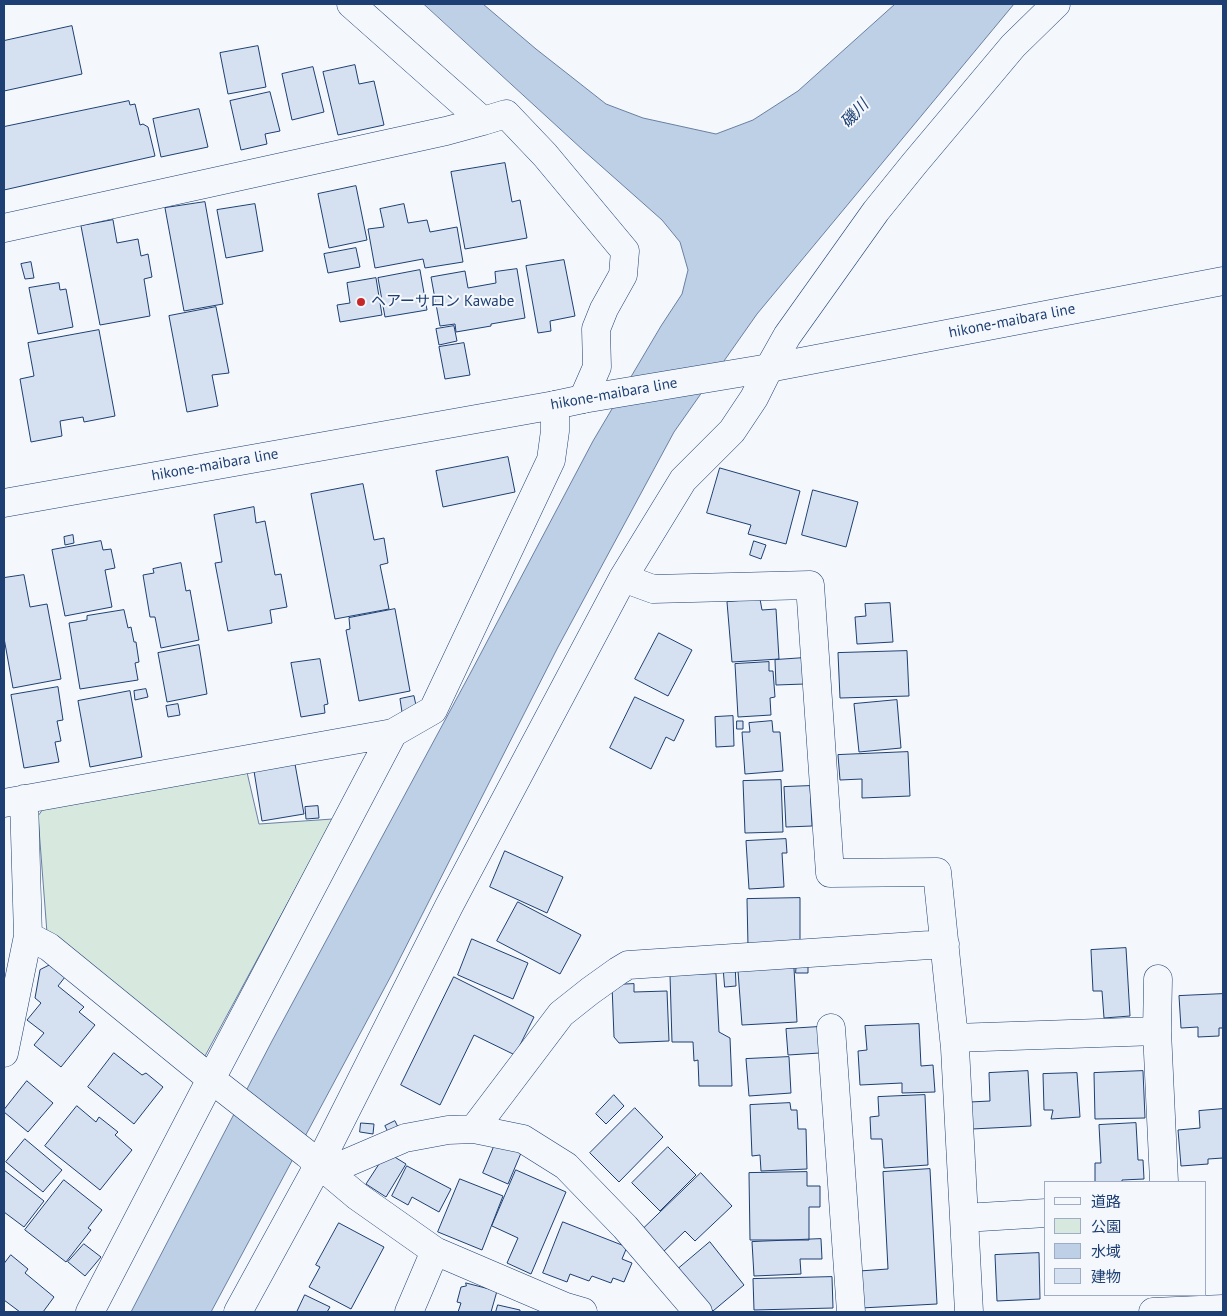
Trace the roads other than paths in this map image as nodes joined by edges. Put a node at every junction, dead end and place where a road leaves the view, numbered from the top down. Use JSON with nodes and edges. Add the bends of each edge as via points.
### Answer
{"nodes":[{"id":1,"x":351,"y":4,"type":"edge"},
{"id":2,"x":1056,"y":4,"type":"edge"},
{"id":3,"x":483,"y":121,"type":"junction"},
{"id":4,"x":4,"y":228,"type":"edge"},
{"id":5,"x":1223,"y":282,"type":"edge"},
{"id":6,"x":759,"y":369,"type":"junction"},
{"id":7,"x":590,"y":398,"type":"junction"},
{"id":8,"x":555,"y":405,"type":"junction"},
{"id":9,"x":4,"y":503,"type":"edge"},
{"id":10,"x":623,"y":578,"type":"junction"},
{"id":11,"x":394,"y":733,"type":"junction"},
{"id":12,"x":14,"y":801,"type":"edge"},
{"id":13,"x":28,"y":936,"type":"junction"},
{"id":14,"x":944,"y":944,"type":"junction"},
{"id":15,"x":1158,"y":979,"type":"dead end"},
{"id":16,"x":831,"y":1028,"type":"dead end"},
{"id":17,"x":1157,"y":1031,"type":"junction"},
{"id":18,"x":954,"y":1038,"type":"junction"},
{"id":19,"x":4,"y":1054,"type":"edge"},
{"id":20,"x":211,"y":1079,"type":"junction"},
{"id":21,"x":474,"y":1129,"type":"junction"},
{"id":22,"x":318,"y":1163,"type":"junction"},
{"id":23,"x":1164,"y":1181,"type":"edge"},
{"id":24,"x":1044,"y":1213,"type":"edge"},
{"id":25,"x":964,"y":1218,"type":"junction"},
{"id":26,"x":435,"y":1251,"type":"junction"},
{"id":27,"x":1165,"y":1309,"type":"edge"},
{"id":28,"x":1223,"y":1309,"type":"edge"},
{"id":29,"x":571,"y":1310,"type":"edge"},
{"id":30,"x":90,"y":1312,"type":"edge"},
{"id":31,"x":238,"y":1312,"type":"edge"},
{"id":32,"x":409,"y":1312,"type":"edge"},
{"id":33,"x":698,"y":1312,"type":"edge"},
{"id":34,"x":851,"y":1312,"type":"edge"},
{"id":35,"x":968,"y":1312,"type":"edge"}],
"edges":[{"from":1,"to":3,"type":"street"},
{"from":2,"to":6,"type":"street","via":[[1013,46],[876,210],[787,336]]},
{"from":3,"to":4,"type":"street"},
{"from":3,"to":7,"type":"street","via":[[506,114],[545,155],[625,251],[623,275],[596,329],[597,367]]},
{"from":5,"to":6,"type":"street","name":"hikone-maibara line"},
{"from":6,"to":7,"type":"street","name":"hikone-maibara line"},
{"from":6,"to":10,"type":"street","via":[[754,398],[732,431],[683,480]]},
{"from":7,"to":8,"type":"street","name":"hikone-maibara line"},
{"from":8,"to":9,"type":"street","name":"hikone-maibara line"},
{"from":8,"to":11,"type":"street","via":[[556,431],[551,460],[433,710]]},
{"from":10,"to":14,"type":"street","via":[[653,589],[810,585],[830,874],[937,872]]},
{"from":10,"to":22,"type":"street","via":[[449,906]]},
{"from":11,"to":12,"type":"street"},
{"from":11,"to":20,"type":"street"},
{"from":12,"to":13,"type":"street"},
{"from":13,"to":19,"type":"street"},
{"from":13,"to":20,"type":"street","via":[[49,947]]},
{"from":14,"to":18,"type":"street"},
{"from":14,"to":21,"type":"street","via":[[628,965],[561,1014]]},
{"from":15,"to":17,"type":"street"},
{"from":16,"to":34,"type":"street"},
{"from":17,"to":18,"type":"street"},
{"from":17,"to":23,"type":"street"},
{"from":18,"to":25,"type":"street"},
{"from":20,"to":22,"type":"street"},
{"from":20,"to":30,"type":"street"},
{"from":21,"to":22,"type":"street","via":[[405,1138]]},
{"from":21,"to":33,"type":"street","via":[[524,1139],[566,1166],[625,1227]]},
{"from":22,"to":26,"type":"street","via":[[357,1196]]},
{"from":22,"to":31,"type":"street"},
{"from":24,"to":25,"type":"street"},
{"from":25,"to":35,"type":"street"},
{"from":26,"to":29,"type":"street"},
{"from":26,"to":32,"type":"street"},
{"from":27,"to":28,"type":"street"}]}
